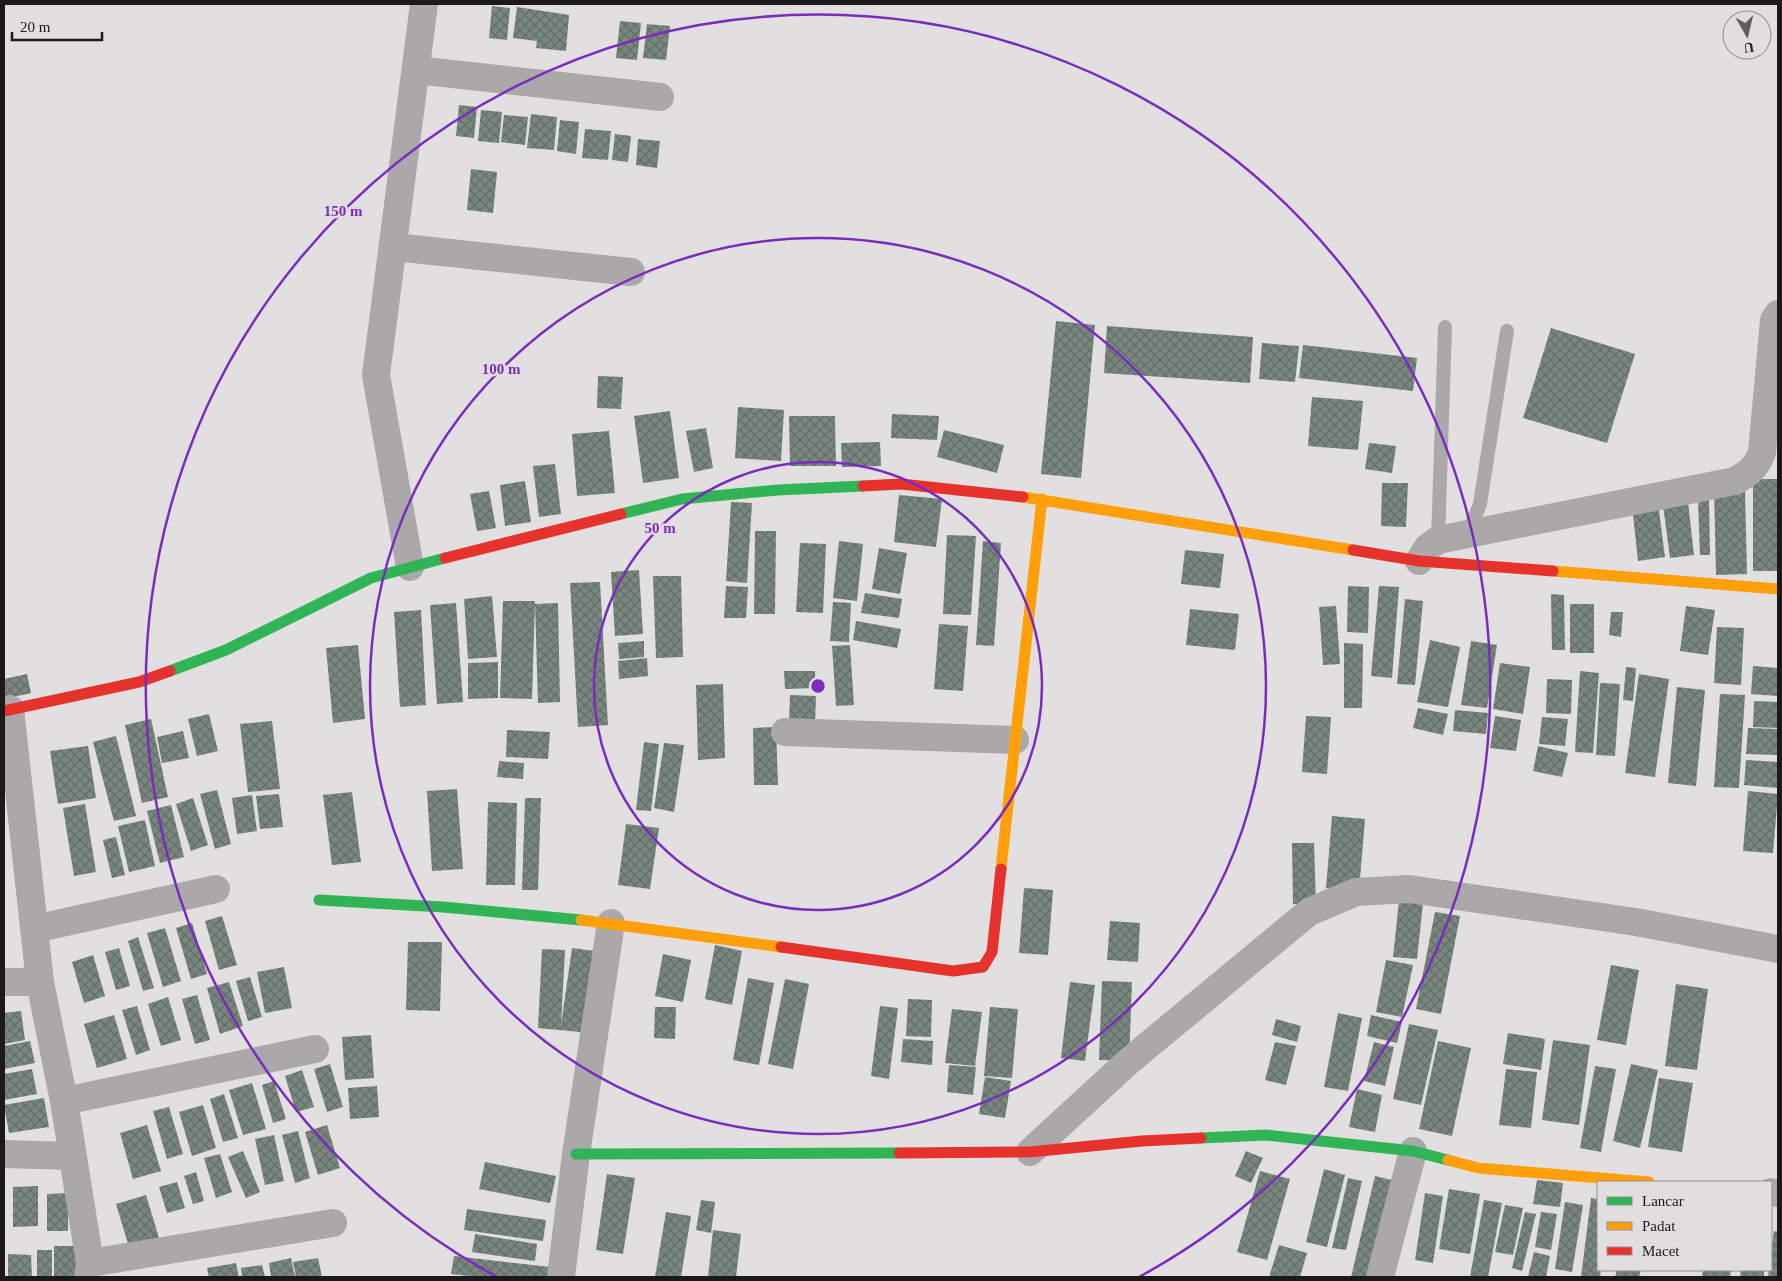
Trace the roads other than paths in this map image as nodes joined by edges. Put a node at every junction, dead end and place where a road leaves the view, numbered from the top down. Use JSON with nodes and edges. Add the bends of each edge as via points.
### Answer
{"nodes":[{"id":1,"x":424,"y":4,"type":"edge"},
{"id":2,"x":416,"y":70,"type":"junction"},
{"id":3,"x":660,"y":97,"type":"dead end"},
{"id":4,"x":394,"y":247,"type":"junction"},
{"id":5,"x":631,"y":272,"type":"dead end"},
{"id":6,"x":1778,"y":314,"type":"edge"},
{"id":7,"x":1445,"y":327,"type":"dead end"},
{"id":8,"x":1507,"y":331,"type":"dead end"},
{"id":9,"x":1042,"y":499,"type":"junction"},
{"id":10,"x":1468,"y":534,"type":"junction"},
{"id":11,"x":1438,"y":540,"type":"junction"},
{"id":12,"x":1419,"y":561,"type":"junction"},
{"id":13,"x":410,"y":567,"type":"junction"},
{"id":14,"x":1778,"y":589,"type":"edge"},
{"id":15,"x":7,"y":710,"type":"edge"},
{"id":16,"x":785,"y":732,"type":"dead end"},
{"id":17,"x":1016,"y":740,"type":"junction"},
{"id":18,"x":216,"y":889,"type":"dead end"},
{"id":19,"x":319,"y":900,"type":"dead end"},
{"id":20,"x":611,"y":923,"type":"junction"},
{"id":21,"x":34,"y":928,"type":"junction"},
{"id":22,"x":1778,"y":949,"type":"edge"},
{"id":23,"x":4,"y":982,"type":"edge"},
{"id":24,"x":40,"y":982,"type":"junction"},
{"id":25,"x":315,"y":1049,"type":"dead end"},
{"id":26,"x":64,"y":1101,"type":"junction"},
{"id":27,"x":1413,"y":1151,"type":"junction"},
{"id":28,"x":1030,"y":1152,"type":"junction"},
{"id":29,"x":4,"y":1154,"type":"edge"},
{"id":30,"x":576,"y":1154,"type":"junction"},
{"id":31,"x":72,"y":1156,"type":"junction"},
{"id":32,"x":1637,"y":1181,"type":"edge"},
{"id":33,"x":333,"y":1223,"type":"dead end"},
{"id":34,"x":89,"y":1270,"type":"edge"},
{"id":35,"x":561,"y":1277,"type":"edge"},
{"id":36,"x":1380,"y":1277,"type":"edge"}],
"edges":[{"from":1,"to":2,"type":"street"},
{"from":2,"to":3,"type":"street"},
{"from":2,"to":4,"type":"street"},
{"from":4,"to":5,"type":"street"},
{"from":4,"to":13,"type":"street","via":[[376,375]]},
{"from":6,"to":10,"type":"street","via":[[1774,320],[1762,452],[1751,472],[1735,481]]},
{"from":7,"to":11,"type":"lane"},
{"from":8,"to":10,"type":"lane","via":[[1480,504]]},
{"from":9,"to":12,"type":"street"},
{"from":9,"to":13,"type":"street","via":[[901,484],[682,499]]},
{"from":9,"to":17,"type":"street"},
{"from":10,"to":11,"type":"street"},
{"from":11,"to":12,"type":"street","via":[[1428,547]]},
{"from":12,"to":14,"type":"street"},
{"from":13,"to":15,"type":"street","via":[[371,578],[226,650],[139,682]]},
{"from":15,"to":21,"type":"street"},
{"from":16,"to":17,"type":"street"},
{"from":17,"to":20,"type":"street","via":[[992,952],[983,967],[953,971]]},
{"from":18,"to":21,"type":"street"},
{"from":19,"to":20,"type":"street","via":[[443,907]]},
{"from":20,"to":30,"type":"street"},
{"from":21,"to":24,"type":"street"},
{"from":22,"to":28,"type":"street","via":[[1636,922],[1409,889],[1356,892],[1309,912],[1129,1061]]},
{"from":23,"to":24,"type":"street"},
{"from":24,"to":26,"type":"street"},
{"from":25,"to":26,"type":"street"},
{"from":26,"to":31,"type":"street"},
{"from":27,"to":28,"type":"street","via":[[1266,1135],[1142,1140]]},
{"from":27,"to":32,"type":"street","via":[[1478,1168]]},
{"from":27,"to":36,"type":"street"},
{"from":28,"to":30,"type":"street"},
{"from":29,"to":31,"type":"street"},
{"from":30,"to":35,"type":"street"},
{"from":31,"to":34,"type":"street"},
{"from":33,"to":34,"type":"street"}]}
